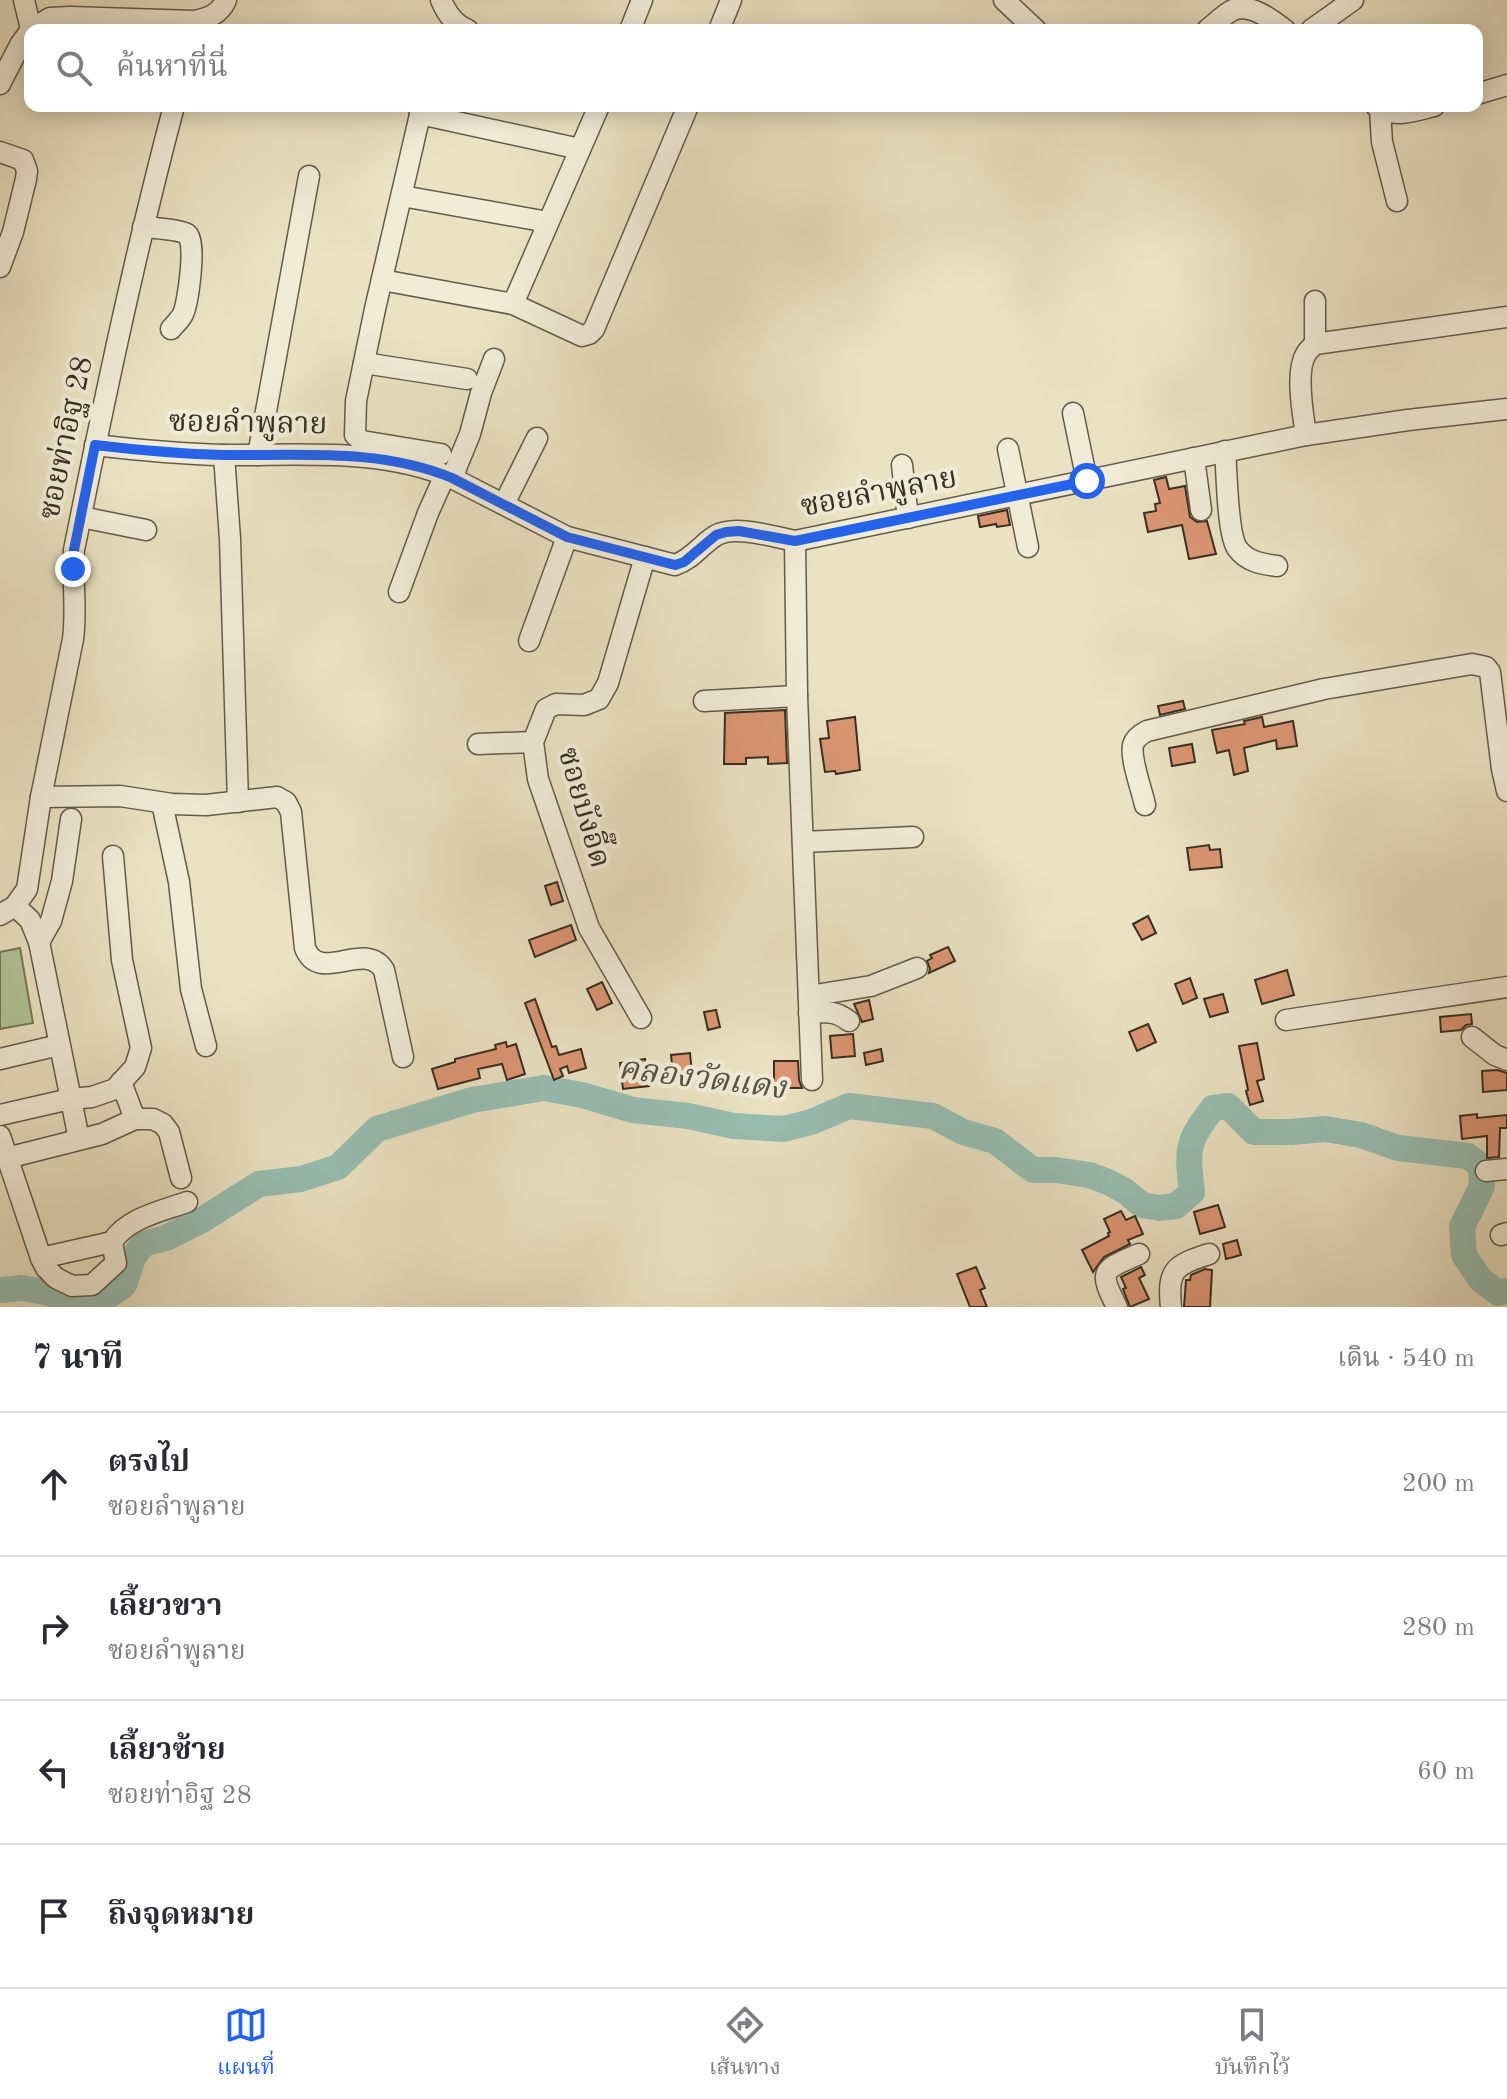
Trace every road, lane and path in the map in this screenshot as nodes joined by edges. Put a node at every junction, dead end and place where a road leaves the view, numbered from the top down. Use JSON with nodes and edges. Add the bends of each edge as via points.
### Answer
{"nodes":[{"id":1,"x":24,"y":0,"type":"edge"},
{"id":2,"x":226,"y":0,"type":"edge"},
{"id":3,"x":642,"y":0,"type":"edge"},
{"id":4,"x":731,"y":0,"type":"edge"},
{"id":5,"x":1004,"y":0,"type":"edge"},
{"id":6,"x":1353,"y":0,"type":"edge"},
{"id":7,"x":30,"y":24,"type":"edge"},
{"id":8,"x":40,"y":24,"type":"edge"},
{"id":9,"x":178,"y":24,"type":"edge"},
{"id":10,"x":196,"y":24,"type":"edge"},
{"id":11,"x":632,"y":24,"type":"edge"},
{"id":12,"x":721,"y":24,"type":"edge"},
{"id":13,"x":1030,"y":24,"type":"edge"},
{"id":14,"x":1215,"y":24,"type":"edge"},
{"id":15,"x":1278,"y":24,"type":"edge"},
{"id":16,"x":1319,"y":24,"type":"edge"},
{"id":17,"x":24,"y":40,"type":"edge"},
{"id":18,"x":0,"y":84,"type":"edge"},
{"id":19,"x":1507,"y":85,"type":"edge"},
{"id":20,"x":1483,"y":92,"type":"edge"},
{"id":21,"x":172,"y":112,"type":"edge"},
{"id":22,"x":421,"y":112,"type":"edge"},
{"id":23,"x":429,"y":112,"type":"edge"},
{"id":24,"x":596,"y":112,"type":"edge"},
{"id":25,"x":685,"y":112,"type":"edge"},
{"id":26,"x":1378,"y":112,"type":"edge"},
{"id":27,"x":580,"y":149,"type":"junction"},
{"id":28,"x":0,"y":152,"type":"edge"},
{"id":29,"x":309,"y":176,"type":"dead end"},
{"id":30,"x":402,"y":196,"type":"junction"},
{"id":31,"x":1397,"y":201,"type":"dead end"},
{"id":32,"x":548,"y":222,"type":"junction"},
{"id":33,"x":143,"y":227,"type":"junction"},
{"id":34,"x":0,"y":267,"type":"edge"},
{"id":35,"x":382,"y":280,"type":"junction"},
{"id":36,"x":1315,"y":301,"type":"dead end"},
{"id":37,"x":513,"y":304,"type":"junction"},
{"id":38,"x":1507,"y":317,"type":"edge"},
{"id":39,"x":171,"y":329,"type":"dead end"},
{"id":40,"x":1315,"y":344,"type":"junction"},
{"id":41,"x":494,"y":359,"type":"dead end"},
{"id":42,"x":364,"y":363,"type":"junction"},
{"id":43,"x":467,"y":379,"type":"dead end"},
{"id":44,"x":1507,"y":409,"type":"edge"},
{"id":45,"x":1073,"y":413,"type":"dead end"},
{"id":46,"x":1306,"y":435,"type":"junction"},
{"id":47,"x":537,"y":438,"type":"dead end"},
{"id":48,"x":95,"y":445,"type":"junction"},
{"id":49,"x":1008,"y":449,"type":"dead end"},
{"id":50,"x":1225,"y":451,"type":"junction"},
{"id":51,"x":441,"y":454,"type":"dead end"},
{"id":52,"x":224,"y":455,"type":"junction"},
{"id":53,"x":258,"y":455,"type":"junction"},
{"id":54,"x":1194,"y":458,"type":"junction"},
{"id":55,"x":902,"y":465,"type":"dead end"},
{"id":56,"x":449,"y":476,"type":"junction"},
{"id":57,"x":1087,"y":481,"type":"junction"},
{"id":58,"x":1019,"y":495,"type":"junction"},
{"id":59,"x":504,"y":504,"type":"junction"},
{"id":60,"x":1201,"y":510,"type":"dead end"},
{"id":61,"x":81,"y":517,"type":"junction"},
{"id":62,"x":908,"y":518,"type":"junction"},
{"id":63,"x":146,"y":530,"type":"dead end"},
{"id":64,"x":567,"y":537,"type":"junction"},
{"id":65,"x":795,"y":541,"type":"junction"},
{"id":66,"x":1028,"y":547,"type":"dead end"},
{"id":67,"x":645,"y":557,"type":"junction"},
{"id":68,"x":1277,"y":566,"type":"dead end"},
{"id":69,"x":399,"y":592,"type":"dead end"},
{"id":70,"x":529,"y":641,"type":"dead end"},
{"id":71,"x":797,"y":696,"type":"junction"},
{"id":72,"x":704,"y":701,"type":"dead end"},
{"id":73,"x":1503,"y":737,"type":"edge"},
{"id":74,"x":533,"y":742,"type":"junction"},
{"id":75,"x":478,"y":744,"type":"dead end"},
{"id":76,"x":1507,"y":791,"type":"edge"},
{"id":77,"x":41,"y":797,"type":"junction"},
{"id":78,"x":238,"y":802,"type":"junction"},
{"id":79,"x":162,"y":803,"type":"junction"},
{"id":80,"x":1145,"y":805,"type":"dead end"},
{"id":81,"x":71,"y":819,"type":"dead end"},
{"id":82,"x":913,"y":837,"type":"dead end"},
{"id":83,"x":803,"y":842,"type":"junction"},
{"id":84,"x":113,"y":856,"type":"dead end"},
{"id":85,"x":8,"y":910,"type":"edge"},
{"id":86,"x":39,"y":942,"type":"junction"},
{"id":87,"x":917,"y":968,"type":"dead end"},
{"id":88,"x":1507,"y":987,"type":"edge"},
{"id":89,"x":809,"y":1005,"type":"junction"},
{"id":90,"x":641,"y":1018,"type":"dead end"},
{"id":91,"x":1286,"y":1020,"type":"dead end"},
{"id":92,"x":849,"y":1021,"type":"dead end"},
{"id":93,"x":1472,"y":1037,"type":"dead end"},
{"id":94,"x":59,"y":1045,"type":"junction"},
{"id":95,"x":206,"y":1046,"type":"dead end"},
{"id":96,"x":403,"y":1057,"type":"dead end"},
{"id":97,"x":0,"y":1059,"type":"edge"},
{"id":98,"x":1507,"y":1060,"type":"edge"},
{"id":99,"x":812,"y":1080,"type":"dead end"},
{"id":100,"x":121,"y":1082,"type":"junction"},
{"id":101,"x":70,"y":1099,"type":"junction"},
{"id":102,"x":0,"y":1115,"type":"edge"},
{"id":103,"x":135,"y":1119,"type":"junction"},
{"id":104,"x":0,"y":1136,"type":"edge"},
{"id":105,"x":79,"y":1139,"type":"junction"},
{"id":106,"x":7,"y":1158,"type":"junction"},
{"id":107,"x":181,"y":1178,"type":"dead end"},
{"id":108,"x":187,"y":1202,"type":"dead end"},
{"id":109,"x":112,"y":1242,"type":"junction"},
{"id":110,"x":1139,"y":1254,"type":"dead end"},
{"id":111,"x":1209,"y":1254,"type":"dead end"},
{"id":112,"x":41,"y":1258,"type":"junction"},
{"id":113,"x":1117,"y":1307,"type":"edge"},
{"id":114,"x":1171,"y":1307,"type":"edge"}],
"edges":[{"from":1,"to":7,"type":"street"},
{"from":2,"to":10,"type":"street","via":[[220,11]]},
{"from":3,"to":11,"type":"street"},
{"from":4,"to":12,"type":"street"},
{"from":5,"to":13,"type":"street"},
{"from":6,"to":16,"type":"street"},
{"from":8,"to":9,"type":"street","via":[[70,17]]},
{"from":14,"to":15,"type":"street","via":[[1235,9],[1251,10]]},
{"from":17,"to":18,"type":"street"},
{"from":19,"to":20,"type":"street"},
{"from":21,"to":33,"type":"street","name":"ซอยท่าอิฐ 28"},
{"from":22,"to":30,"type":"street"},
{"from":23,"to":27,"type":"street"},
{"from":24,"to":27,"type":"street"},
{"from":25,"to":37,"type":"street","via":[[594,329],[582,336]]},
{"from":26,"to":31,"type":"street"},
{"from":27,"to":32,"type":"street"},
{"from":28,"to":34,"type":"street","via":[[23,160],[27,171]]},
{"from":29,"to":53,"type":"street"},
{"from":30,"to":32,"type":"street"},
{"from":30,"to":35,"type":"street"},
{"from":32,"to":37,"type":"street"},
{"from":33,"to":39,"type":"street","via":[[178,232],[192,240],[185,308]]},
{"from":33,"to":48,"type":"street","name":"ซอยท่าอิฐ 28"},
{"from":35,"to":37,"type":"street"},
{"from":35,"to":42,"type":"street"},
{"from":36,"to":40,"type":"street"},
{"from":38,"to":40,"type":"street"},
{"from":40,"to":46,"type":"street","via":[[1304,356],[1302,369]]},
{"from":41,"to":56,"type":"street","via":[[470,434]]},
{"from":42,"to":43,"type":"street"},
{"from":42,"to":51,"type":"street","via":[[355,435],[362,441]]},
{"from":44,"to":46,"type":"street","name":"ซอยลำพูลาย"},
{"from":45,"to":57,"type":"street"},
{"from":46,"to":50,"type":"street","name":"ซอยลำพูลาย"},
{"from":47,"to":59,"type":"street"},
{"from":48,"to":52,"type":"street","name":"ซอยลำพูลาย"},
{"from":48,"to":61,"type":"street","name":"ซอยท่าอิฐ 28"},
{"from":49,"to":58,"type":"street"},
{"from":50,"to":54,"type":"street","name":"ซอยลำพูลาย"},
{"from":50,"to":68,"type":"street","via":[[1236,546],[1260,564]]},
{"from":52,"to":53,"type":"street","name":"ซอยลำพูลาย"},
{"from":52,"to":78,"type":"street"},
{"from":53,"to":56,"type":"street","name":"ซอยลำพูลาย","via":[[380,458]]},
{"from":54,"to":57,"type":"street","name":"ซอยลำพูลาย"},
{"from":54,"to":60,"type":"street"},
{"from":55,"to":62,"type":"street"},
{"from":56,"to":59,"type":"street","name":"ซอยลำพูลาย"},
{"from":56,"to":69,"type":"street","via":[[428,513]]},
{"from":57,"to":58,"type":"street","name":"ซอยลำพูลาย"},
{"from":58,"to":62,"type":"street","name":"ซอยลำพูลาย"},
{"from":58,"to":66,"type":"street"},
{"from":59,"to":64,"type":"street","name":"ซอยลำพูลาย"},
{"from":61,"to":63,"type":"street"},
{"from":61,"to":77,"type":"street","name":"ซอยท่าอิฐ 28","via":[[73,569],[73,639]]},
{"from":62,"to":65,"type":"street","name":"ซอยลำพูลาย"},
{"from":64,"to":67,"type":"street","name":"ซอยลำพูลาย"},
{"from":64,"to":70,"type":"street"},
{"from":65,"to":67,"type":"street","name":"ซอยลำพูลาย","via":[[726,532],[675,565]]},
{"from":65,"to":71,"type":"street"},
{"from":67,"to":74,"type":"street","name":"ซอยบังอี๊ด","via":[[599,699],[546,709]]},
{"from":71,"to":72,"type":"street"},
{"from":71,"to":83,"type":"street"},
{"from":73,"to":76,"type":"street"},
{"from":73,"to":80,"type":"street","via":[[1490,672],[1479,665],[1324,689],[1139,735],[1133,754]]},
{"from":74,"to":75,"type":"street"},
{"from":74,"to":90,"type":"street","name":"ซอยบังอี๊ด","via":[[538,779],[589,928]]},
{"from":77,"to":79,"type":"street","via":[[120,796]]},
{"from":77,"to":85,"type":"street","name":"ซอยท่าอิฐ 28","via":[[27,889]]},
{"from":78,"to":79,"type":"street"},
{"from":78,"to":96,"type":"street","via":[[277,797],[286,802],[309,958],[318,964],[379,961]]},
{"from":79,"to":95,"type":"street","via":[[179,882],[191,989]]},
{"from":81,"to":86,"type":"street","via":[[62,881]]},
{"from":82,"to":83,"type":"street"},
{"from":83,"to":89,"type":"street"},
{"from":84,"to":100,"type":"street","via":[[122,960],[141,1048],[135,1067]]},
{"from":85,"to":86,"type":"street","via":[[30,920]]},
{"from":86,"to":94,"type":"street"},
{"from":87,"to":89,"type":"street"},
{"from":88,"to":91,"type":"street"},
{"from":89,"to":92,"type":"street"},
{"from":89,"to":99,"type":"street"},
{"from":93,"to":98,"type":"street"},
{"from":94,"to":97,"type":"street"},
{"from":94,"to":101,"type":"street"},
{"from":100,"to":101,"type":"street","via":[[92,1097]]},
{"from":100,"to":103,"type":"street"},
{"from":101,"to":102,"type":"street"},
{"from":101,"to":105,"type":"street"},
{"from":103,"to":105,"type":"street"},
{"from":103,"to":107,"type":"street","via":[[163,1124]]},
{"from":104,"to":106,"type":"street"},
{"from":105,"to":106,"type":"street"},
{"from":106,"to":112,"type":"street"},
{"from":108,"to":109,"type":"street","via":[[127,1225]]},
{"from":109,"to":112,"type":"street"},
{"from":109,"to":112,"type":"street","via":[[116,1263],[92,1285],[72,1286],[56,1278]]},
{"from":110,"to":113,"type":"street","via":[[1106,1273],[1104,1280]]},
{"from":111,"to":114,"type":"street","via":[[1179,1266],[1173,1274]]}]}
